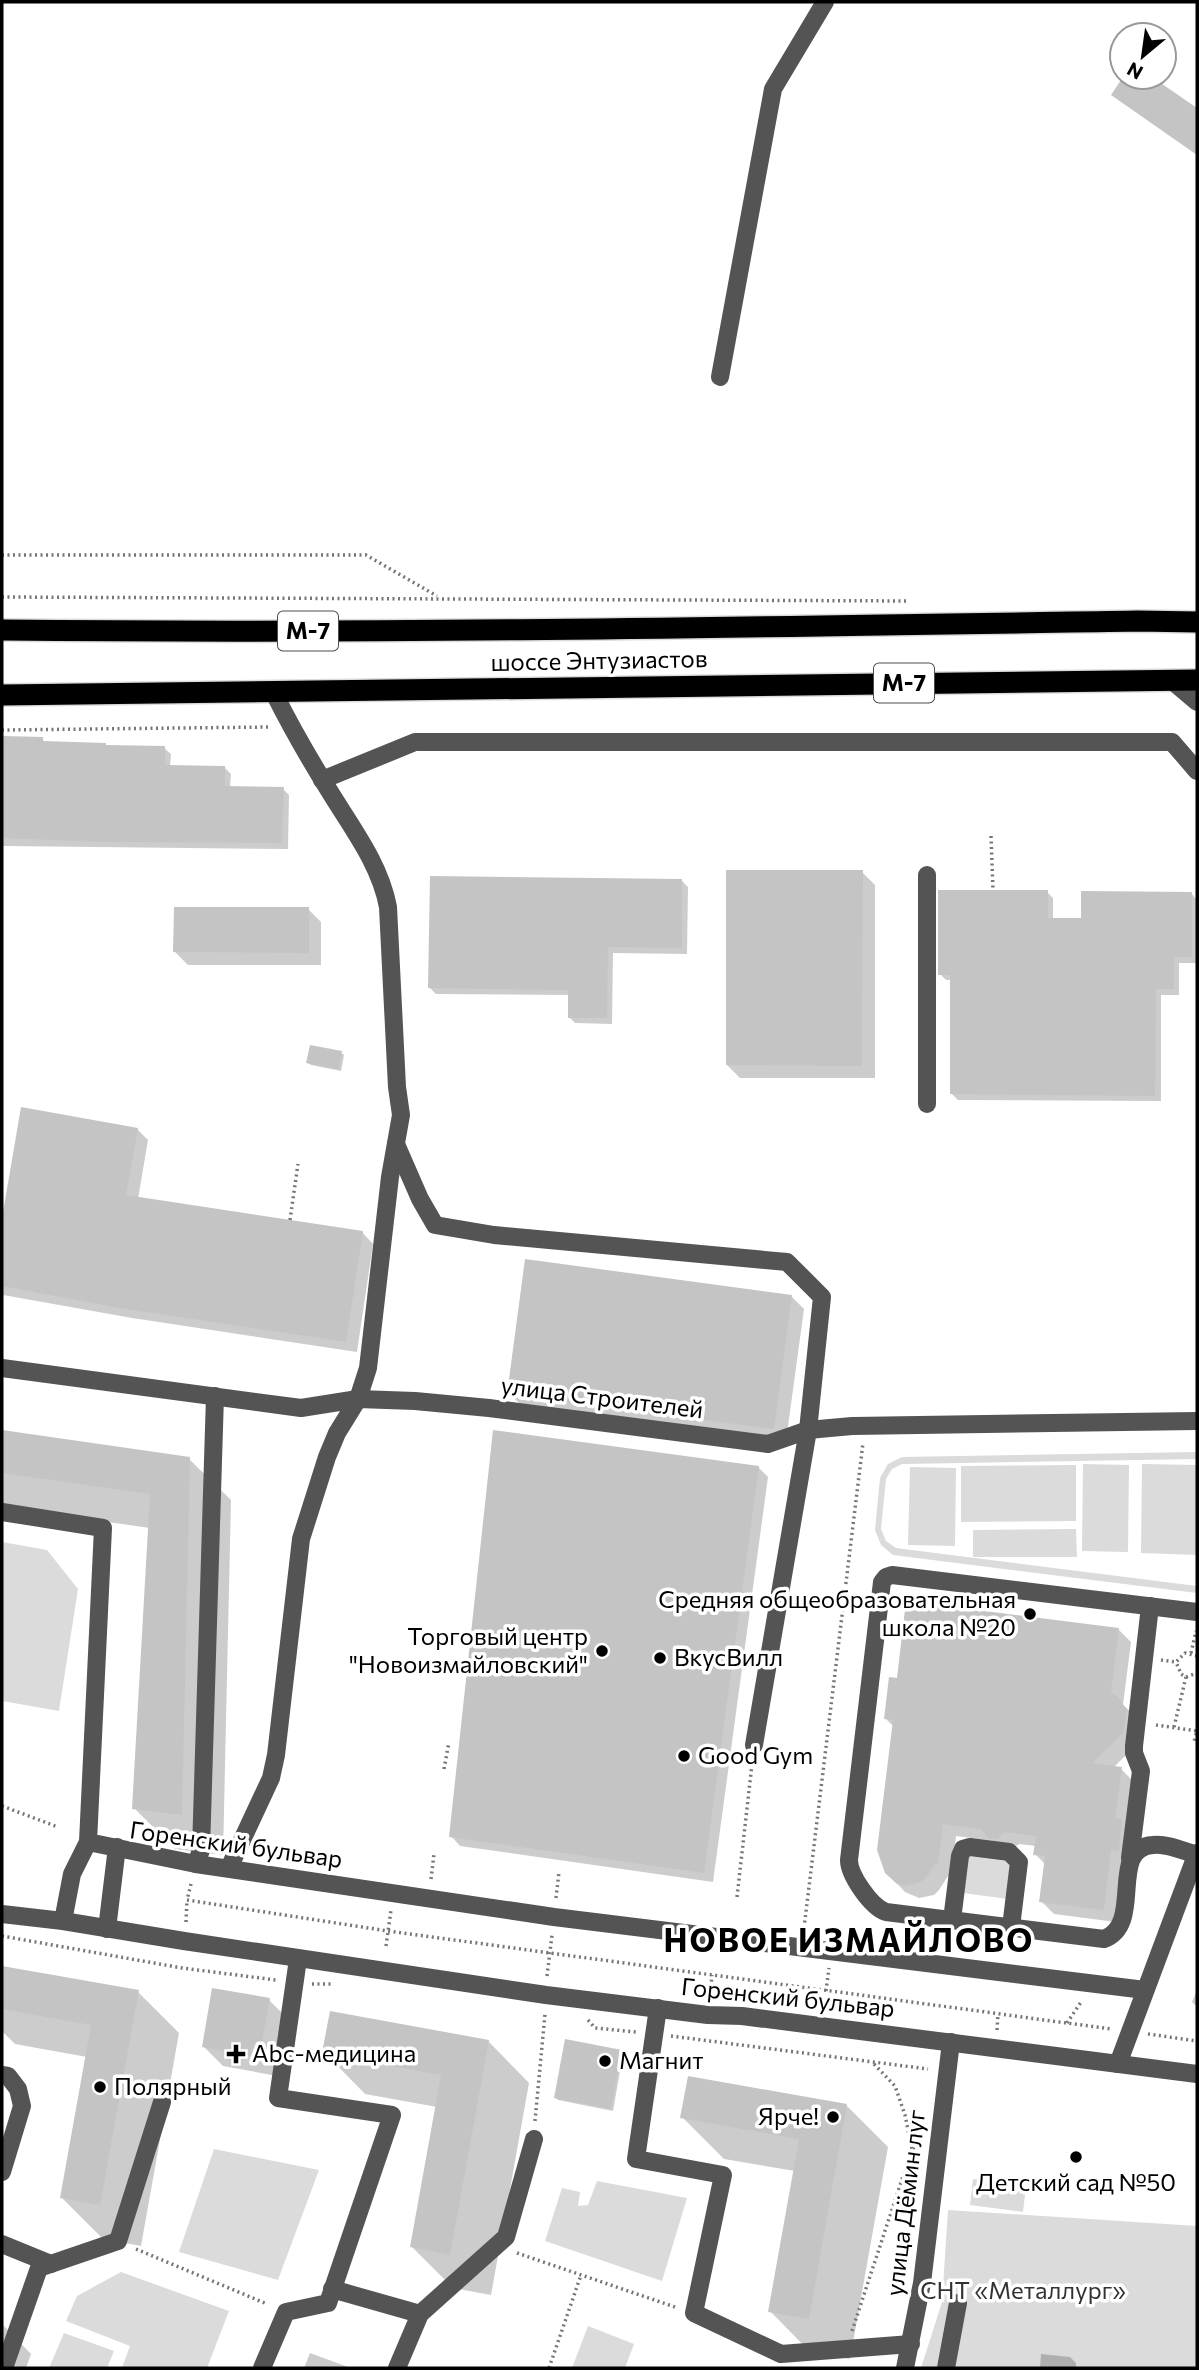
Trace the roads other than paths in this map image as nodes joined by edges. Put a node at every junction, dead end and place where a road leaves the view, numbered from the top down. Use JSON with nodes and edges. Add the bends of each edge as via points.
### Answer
{"nodes":[{"id":1,"x":825,"y":2,"type":"edge"},
{"id":2,"x":720,"y":377,"type":"dead end"},
{"id":3,"x":1197,"y":622,"type":"edge"},
{"id":4,"x":2,"y":630,"type":"edge"},
{"id":5,"x":1171,"y":680,"type":"junction"},
{"id":6,"x":1197,"y":680,"type":"edge"},
{"id":7,"x":274,"y":693,"type":"junction"},
{"id":8,"x":2,"y":695,"type":"edge"},
{"id":9,"x":1197,"y":702,"type":"edge"},
{"id":10,"x":1197,"y":771,"type":"edge"},
{"id":11,"x":322,"y":780,"type":"junction"},
{"id":12,"x":927,"y":875,"type":"dead end"},
{"id":13,"x":927,"y":1104,"type":"dead end"},
{"id":14,"x":396,"y":1144,"type":"junction"},
{"id":15,"x":2,"y":1368,"type":"edge"},
{"id":16,"x":215,"y":1396,"type":"junction"},
{"id":17,"x":358,"y":1399,"type":"junction"},
{"id":18,"x":1197,"y":1421,"type":"edge"},
{"id":19,"x":808,"y":1430,"type":"junction"},
{"id":20,"x":2,"y":1512,"type":"edge"},
{"id":21,"x":1150,"y":1606,"type":"junction"},
{"id":22,"x":1197,"y":1612,"type":"edge"},
{"id":23,"x":754,"y":1745,"type":"road end"},
{"id":24,"x":88,"y":1842,"type":"junction"},
{"id":25,"x":117,"y":1847,"type":"junction"},
{"id":26,"x":1197,"y":1854,"type":"edge"},
{"id":27,"x":1130,"y":1858,"type":"junction"},
{"id":28,"x":196,"y":1864,"type":"junction"},
{"id":29,"x":229,"y":1868,"type":"junction"},
{"id":30,"x":2,"y":1914,"type":"edge"},
{"id":31,"x":952,"y":1920,"type":"junction"},
{"id":32,"x":64,"y":1921,"type":"junction"},
{"id":33,"x":1011,"y":1927,"type":"junction"},
{"id":34,"x":107,"y":1929,"type":"junction"},
{"id":35,"x":298,"y":1959,"type":"junction"},
{"id":36,"x":1145,"y":1990,"type":"junction"},
{"id":37,"x":658,"y":2008,"type":"junction"},
{"id":38,"x":951,"y":2042,"type":"junction"},
{"id":39,"x":1118,"y":2064,"type":"junction"},
{"id":40,"x":1197,"y":2074,"type":"edge"},
{"id":41,"x":2,"y":2075,"type":"edge"},
{"id":42,"x":162,"y":2102,"type":"dead end"},
{"id":43,"x":534,"y":2139,"type":"road end"},
{"id":44,"x":2,"y":2172,"type":"edge"},
{"id":45,"x":2,"y":2244,"type":"edge"},
{"id":46,"x":51,"y":2264,"type":"junction"},
{"id":47,"x":332,"y":2289,"type":"junction"},
{"id":48,"x":958,"y":2303,"type":"dead end"},
{"id":49,"x":420,"y":2314,"type":"junction"},
{"id":50,"x":911,"y":2344,"type":"junction"},
{"id":51,"x":779,"y":2361,"type":"edge"},
{"id":52,"x":4,"y":2368,"type":"edge"},
{"id":53,"x":262,"y":2368,"type":"edge"},
{"id":54,"x":397,"y":2368,"type":"edge"},
{"id":55,"x":905,"y":2368,"type":"edge"},
{"id":56,"x":946,"y":2368,"type":"edge"}],
"edges":[{"from":1,"to":2,"type":"street","via":[[773,89]]},
{"from":3,"to":4,"type":"highway","name":"шоссе Энтузиастов","number":"М-7","via":[[615,630]]},
{"from":5,"to":6,"type":"highway","name":"шоссе Энтузиастов","number":"М-7"},
{"from":5,"to":7,"type":"highway","name":"шоссе Энтузиастов","number":"М-7"},
{"from":5,"to":9,"type":"street"},
{"from":7,"to":8,"type":"highway","name":"шоссе Энтузиастов","number":"М-7"},
{"from":7,"to":11,"type":"street"},
{"from":10,"to":11,"type":"street","via":[[1172,742],[415,742]]},
{"from":11,"to":14,"type":"street","via":[[372,862],[388,907],[401,1115]]},
{"from":12,"to":13,"type":"street"},
{"from":14,"to":17,"type":"street","via":[[368,1368]]},
{"from":14,"to":19,"type":"street","via":[[435,1225],[494,1235],[787,1262],[822,1297]]},
{"from":15,"to":16,"type":"street","name":"улица Строителей"},
{"from":16,"to":17,"type":"street","name":"улица Строителей","via":[[301,1408]]},
{"from":16,"to":28,"type":"street","via":[[201,1850]]},
{"from":17,"to":19,"type":"street","name":"улица Строителей","via":[[473,1406],[768,1444]]},
{"from":17,"to":29,"type":"street","via":[[327,1457],[301,1539],[271,1778]]},
{"from":18,"to":19,"type":"street","name":"улица Строителей"},
{"from":19,"to":23,"type":"street"},
{"from":20,"to":24,"type":"street","via":[[103,1528]]},
{"from":21,"to":22,"type":"street"},
{"from":21,"to":27,"type":"street","via":[[1136,1722],[1134,1753],[1141,1771]]},
{"from":21,"to":31,"type":"street","via":[[886,1577],[849,1866],[878,1909]]},
{"from":24,"to":25,"type":"street"},
{"from":24,"to":32,"type":"street","via":[[72,1874]]},
{"from":25,"to":28,"type":"street","name":"Горенский бульвар"},
{"from":25,"to":34,"type":"street","name":"Горенский бульвар"},
{"from":26,"to":27,"type":"street","via":[[1154,1844],[1141,1847]]},
{"from":26,"to":36,"type":"street"},
{"from":27,"to":33,"type":"street","via":[[1122,1921],[1109,1937]]},
{"from":28,"to":29,"type":"street","name":"Горенский бульвар"},
{"from":29,"to":36,"type":"street","name":"Горенский бульвар","via":[[554,1917]]},
{"from":30,"to":32,"type":"street"},
{"from":31,"to":33,"type":"street"},
{"from":31,"to":33,"type":"street","via":[[964,1849],[1009,1852],[1019,1862]]},
{"from":32,"to":34,"type":"street"},
{"from":34,"to":35,"type":"street","name":"Горенский бульвар"},
{"from":35,"to":37,"type":"street","name":"Горенский бульвар"},
{"from":35,"to":47,"type":"street","via":[[278,2098],[392,2115]]},
{"from":36,"to":39,"type":"street"},
{"from":37,"to":38,"type":"street","name":"Горенский бульвар"},
{"from":37,"to":51,"type":"street","via":[[636,2159],[723,2175],[694,2313]]},
{"from":38,"to":39,"type":"street","name":"Горенский бульвар"},
{"from":38,"to":50,"type":"street","name":"улица Дёмин луг"},
{"from":39,"to":40,"type":"street","name":"Горенский бульвар"},
{"from":41,"to":44,"type":"street","via":[[18,2089],[22,2106]]},
{"from":42,"to":46,"type":"street","via":[[118,2241]]},
{"from":43,"to":49,"type":"street","via":[[506,2237]]},
{"from":45,"to":46,"type":"street"},
{"from":46,"to":52,"type":"street","via":[[39,2268]]},
{"from":47,"to":49,"type":"street"},
{"from":47,"to":53,"type":"street","via":[[328,2303],[286,2312]]},
{"from":48,"to":56,"type":"street"},
{"from":49,"to":54,"type":"street"},
{"from":50,"to":51,"type":"street"},
{"from":50,"to":55,"type":"street","name":"улица Дёмин луг"}]}
